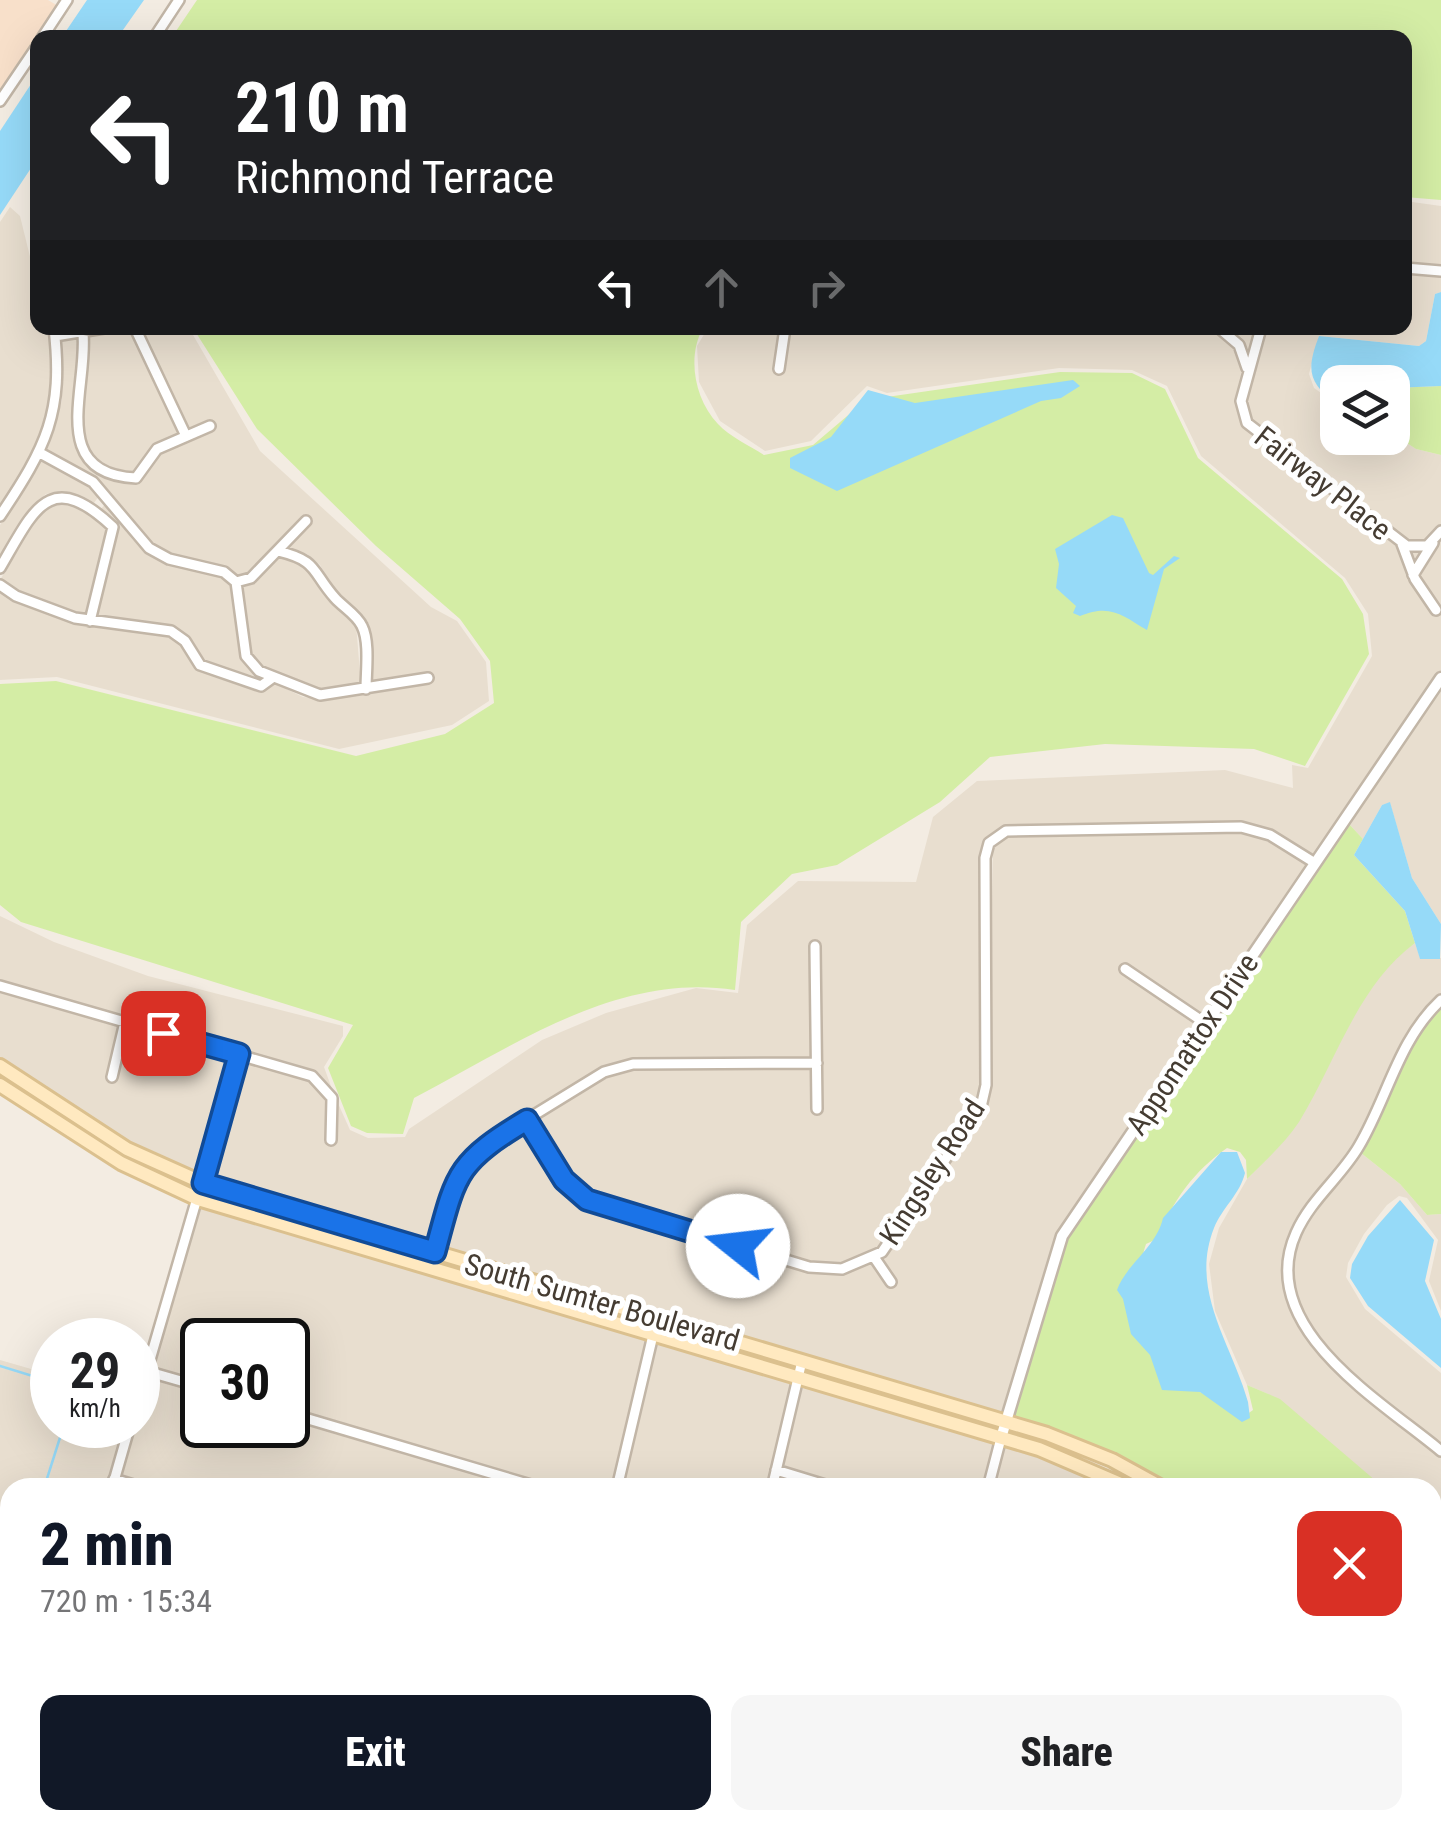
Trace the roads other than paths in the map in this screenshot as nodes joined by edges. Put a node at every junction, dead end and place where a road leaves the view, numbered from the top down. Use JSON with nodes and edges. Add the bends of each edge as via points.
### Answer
{"nodes":[{"id":1,"x":180,"y":0,"type":"edge"},
{"id":2,"x":62,"y":2,"type":"edge"},
{"id":3,"x":46,"y":30,"type":"edge"},
{"id":4,"x":159,"y":30,"type":"edge"},
{"id":5,"x":30,"y":57,"type":"edge"},
{"id":6,"x":0,"y":101,"type":"edge"},
{"id":7,"x":1412,"y":269,"type":"edge"},
{"id":8,"x":1441,"y":271,"type":"edge"},
{"id":9,"x":55,"y":335,"type":"edge"},
{"id":10,"x":83,"y":335,"type":"edge"},
{"id":11,"x":138,"y":335,"type":"edge"},
{"id":12,"x":783,"y":335,"type":"edge"},
{"id":13,"x":1226,"y":335,"type":"edge"},
{"id":14,"x":1259,"y":335,"type":"edge"},
{"id":15,"x":779,"y":368,"type":"dead end"},
{"id":16,"x":1246,"y":382,"type":"junction"},
{"id":17,"x":210,"y":426,"type":"dead end"},
{"id":18,"x":186,"y":436,"type":"junction"},
{"id":19,"x":40,"y":453,"type":"junction"},
{"id":20,"x":103,"y":468,"type":"junction"},
{"id":21,"x":92,"y":482,"type":"junction"},
{"id":22,"x":106,"y":496,"type":"junction"},
{"id":23,"x":95,"y":510,"type":"junction"},
{"id":24,"x":0,"y":516,"type":"edge"},
{"id":25,"x":306,"y":521,"type":"dead end"},
{"id":26,"x":1438,"y":535,"type":"edge"},
{"id":27,"x":1400,"y":542,"type":"junction"},
{"id":28,"x":278,"y":551,"type":"junction"},
{"id":29,"x":0,"y":568,"type":"edge"},
{"id":30,"x":1413,"y":575,"type":"junction"},
{"id":31,"x":236,"y":582,"type":"junction"},
{"id":32,"x":0,"y":585,"type":"edge"},
{"id":33,"x":1436,"y":610,"type":"dead end"},
{"id":34,"x":90,"y":622,"type":"junction"},
{"id":35,"x":272,"y":678,"type":"junction"},
{"id":36,"x":428,"y":678,"type":"dead end"},
{"id":37,"x":1441,"y":678,"type":"edge"},
{"id":38,"x":366,"y":688,"type":"junction"},
{"id":39,"x":1315,"y":863,"type":"junction"},
{"id":40,"x":815,"y":946,"type":"dead end"},
{"id":41,"x":1125,"y":969,"type":"dead end"},
{"id":42,"x":0,"y":986,"type":"edge"},
{"id":43,"x":1441,"y":1000,"type":"edge"},
{"id":44,"x":125,"y":1022,"type":"junction"},
{"id":45,"x":1205,"y":1023,"type":"junction"},
{"id":46,"x":239,"y":1054,"type":"junction"},
{"id":47,"x":817,"y":1063,"type":"junction"},
{"id":48,"x":0,"y":1066,"type":"edge"},
{"id":49,"x":112,"y":1077,"type":"dead end"},
{"id":50,"x":0,"y":1085,"type":"edge"},
{"id":51,"x":816,"y":1109,"type":"dead end"},
{"id":52,"x":527,"y":1120,"type":"junction"},
{"id":53,"x":332,"y":1140,"type":"dead end"},
{"id":54,"x":203,"y":1183,"type":"junction"},
{"id":55,"x":198,"y":1199,"type":"junction"},
{"id":56,"x":435,"y":1252,"type":"junction"},
{"id":57,"x":874,"y":1258,"type":"junction"},
{"id":58,"x":430,"y":1268,"type":"junction"},
{"id":59,"x":891,"y":1282,"type":"dead end"},
{"id":60,"x":658,"y":1318,"type":"junction"},
{"id":61,"x":160,"y":1325,"type":"edge"},
{"id":62,"x":653,"y":1334,"type":"junction"},
{"id":63,"x":802,"y":1361,"type":"junction"},
{"id":64,"x":799,"y":1377,"type":"junction"},
{"id":65,"x":310,"y":1420,"type":"edge"},
{"id":66,"x":1004,"y":1422,"type":"junction"},
{"id":67,"x":1000,"y":1438,"type":"junction"},
{"id":68,"x":123,"y":1448,"type":"edge"},
{"id":69,"x":1441,"y":1451,"type":"edge"},
{"id":70,"x":776,"y":1470,"type":"junction"},
{"id":71,"x":114,"y":1478,"type":"edge"},
{"id":72,"x":489,"y":1478,"type":"edge"},
{"id":73,"x":618,"y":1478,"type":"edge"},
{"id":74,"x":774,"y":1478,"type":"edge"},
{"id":75,"x":802,"y":1478,"type":"edge"},
{"id":76,"x":990,"y":1478,"type":"edge"},
{"id":77,"x":1108,"y":1478,"type":"edge"},
{"id":78,"x":1143,"y":1478,"type":"edge"}],
"edges":[{"from":1,"to":4,"type":"street"},
{"from":2,"to":3,"type":"street"},
{"from":5,"to":6,"type":"street"},
{"from":7,"to":8,"type":"street"},
{"from":9,"to":19,"type":"street","via":[[58,399]]},
{"from":10,"to":20,"type":"street","via":[[76,417],[82,452]]},
{"from":11,"to":18,"type":"street"},
{"from":12,"to":15,"type":"street"},
{"from":13,"to":16,"type":"street","via":[[1243,352]]},
{"from":14,"to":16,"type":"street","name":"Fairway Place"},
{"from":16,"to":27,"type":"street","name":"Fairway Place","via":[[1240,408],[1247,423]]},
{"from":17,"to":18,"type":"street"},
{"from":18,"to":20,"type":"street","via":[[157,448],[136,478]]},
{"from":19,"to":21,"type":"street"},
{"from":19,"to":24,"type":"street"},
{"from":20,"to":21,"type":"street"},
{"from":21,"to":22,"type":"street"},
{"from":22,"to":23,"type":"street"},
{"from":22,"to":31,"type":"street","via":[[149,548]]},
{"from":23,"to":29,"type":"street","via":[[62,495],[49,498]]},
{"from":23,"to":34,"type":"street","via":[[113,527]]},
{"from":25,"to":28,"type":"street"},
{"from":26,"to":27,"type":"street","name":"Fairway Place","via":[[1415,548]]},
{"from":26,"to":30,"type":"street","name":"Fairway Place"},
{"from":27,"to":30,"type":"street"},
{"from":28,"to":31,"type":"street","via":[[251,578]]},
{"from":28,"to":38,"type":"street","via":[[316,568],[360,621]]},
{"from":30,"to":33,"type":"street"},
{"from":31,"to":35,"type":"street","via":[[246,656]]},
{"from":32,"to":34,"type":"street"},
{"from":34,"to":35,"type":"street","via":[[172,631],[206,668],[262,686]]},
{"from":35,"to":38,"type":"street","via":[[320,695]]},
{"from":36,"to":38,"type":"street"},
{"from":37,"to":39,"type":"street","name":"Appomattox Drive"},
{"from":39,"to":45,"type":"street","name":"Appomattox Drive"},
{"from":39,"to":57,"type":"street","name":"Kingsley Road","via":[[1270,835],[1240,827],[1006,831],[994,838],[984,858],[984,1099]]},
{"from":40,"to":47,"type":"street"},
{"from":41,"to":45,"type":"street"},
{"from":42,"to":44,"type":"street"},
{"from":43,"to":69,"type":"street","via":[[1412,1033],[1352,1158],[1302,1221],[1288,1268],[1293,1304],[1315,1344]]},
{"from":44,"to":46,"type":"street"},
{"from":44,"to":49,"type":"street"},
{"from":45,"to":66,"type":"street","name":"Appomattox Drive","via":[[1062,1236]]},
{"from":46,"to":53,"type":"street","via":[[319,1080],[333,1104]]},
{"from":46,"to":54,"type":"street"},
{"from":47,"to":51,"type":"street"},
{"from":47,"to":52,"type":"street","via":[[622,1066]]},
{"from":48,"to":54,"type":"main road","name":"South Sumter Boulevard","via":[[127,1149]]},
{"from":50,"to":55,"type":"main road","name":"South Sumter Boulevard","via":[[121,1164]]},
{"from":52,"to":56,"type":"street","via":[[482,1146],[463,1166]]},
{"from":52,"to":57,"type":"street","name":"Kingsley Road","via":[[564,1180],[596,1204],[818,1269]]},
{"from":54,"to":55,"type":"street"},
{"from":54,"to":56,"type":"main road","name":"South Sumter Boulevard"},
{"from":55,"to":58,"type":"main road","name":"South Sumter Boulevard"},
{"from":55,"to":61,"type":"street"},
{"from":56,"to":58,"type":"street"},
{"from":56,"to":60,"type":"main road","name":"South Sumter Boulevard"},
{"from":57,"to":59,"type":"street"},
{"from":58,"to":62,"type":"main road","name":"South Sumter Boulevard"},
{"from":60,"to":62,"type":"street"},
{"from":60,"to":63,"type":"main road","name":"South Sumter Boulevard"},
{"from":62,"to":64,"type":"main road","name":"South Sumter Boulevard"},
{"from":62,"to":73,"type":"street"},
{"from":63,"to":64,"type":"street"},
{"from":63,"to":66,"type":"main road","name":"South Sumter Boulevard"},
{"from":64,"to":67,"type":"main road","name":"South Sumter Boulevard"},
{"from":64,"to":70,"type":"street"},
{"from":65,"to":72,"type":"street"},
{"from":66,"to":67,"type":"street","name":"Appomattox Drive"},
{"from":66,"to":78,"type":"main road","name":"South Sumter Boulevard","via":[[1077,1445]]},
{"from":67,"to":76,"type":"street"},
{"from":67,"to":77,"type":"main road","name":"South Sumter Boulevard"},
{"from":68,"to":71,"type":"street"},
{"from":70,"to":74,"type":"street"},
{"from":70,"to":75,"type":"street"}]}
